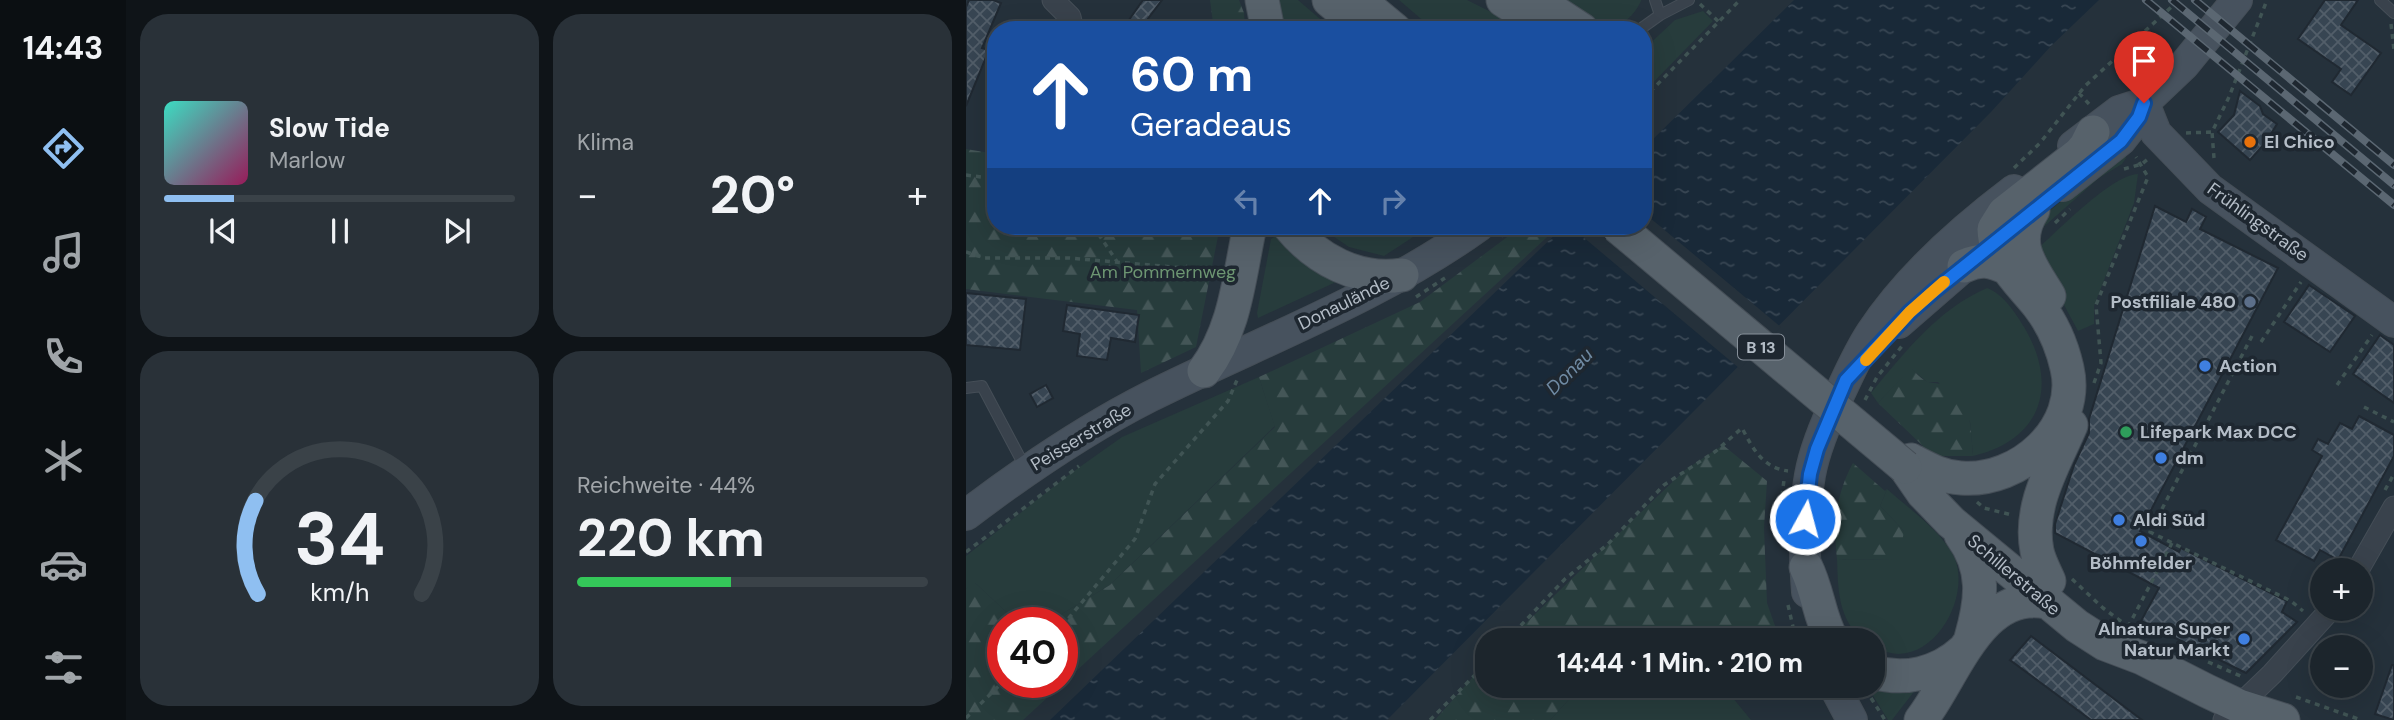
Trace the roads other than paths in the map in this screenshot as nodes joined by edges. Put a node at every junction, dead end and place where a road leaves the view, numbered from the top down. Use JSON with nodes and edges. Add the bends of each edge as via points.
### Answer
{"nodes":[{"id":1,"x":1053,"y":0,"type":"edge"},
{"id":2,"x":1262,"y":0,"type":"edge"},
{"id":3,"x":1329,"y":0,"type":"edge"},
{"id":4,"x":1359,"y":0,"type":"edge"},
{"id":5,"x":1377,"y":0,"type":"edge"},
{"id":6,"x":1503,"y":0,"type":"edge"},
{"id":7,"x":1536,"y":0,"type":"edge"},
{"id":8,"x":1656,"y":0,"type":"edge"},
{"id":9,"x":1689,"y":0,"type":"edge"},
{"id":10,"x":2236,"y":0,"type":"edge"},
{"id":11,"x":2380,"y":0,"type":"edge"},
{"id":12,"x":2392,"y":13,"type":"edge"},
{"id":13,"x":1660,"y":15,"type":"junction"},
{"id":14,"x":1071,"y":21,"type":"edge"},
{"id":15,"x":1266,"y":21,"type":"edge"},
{"id":16,"x":1354,"y":21,"type":"edge"},
{"id":17,"x":1384,"y":21,"type":"edge"},
{"id":18,"x":1400,"y":21,"type":"edge"},
{"id":19,"x":1536,"y":21,"type":"edge"},
{"id":20,"x":1569,"y":21,"type":"edge"},
{"id":21,"x":1652,"y":21,"type":"edge"},
{"id":22,"x":2144,"y":103,"type":"junction"},
{"id":23,"x":2092,"y":132,"type":"junction"},
{"id":24,"x":2033,"y":210,"type":"junction"},
{"id":25,"x":1248,"y":235,"type":"edge"},
{"id":26,"x":1299,"y":235,"type":"edge"},
{"id":27,"x":1465,"y":235,"type":"edge"},
{"id":28,"x":1628,"y":235,"type":"edge"},
{"id":29,"x":1641,"y":235,"type":"edge"},
{"id":30,"x":2000,"y":255,"type":"junction"},
{"id":31,"x":1964,"y":266,"type":"joint"},
{"id":32,"x":1402,"y":275,"type":"junction"},
{"id":33,"x":2390,"y":319,"type":"edge"},
{"id":34,"x":1204,"y":371,"type":"junction"},
{"id":35,"x":966,"y":388,"type":"edge"},
{"id":36,"x":1854,"y":392,"type":"junction"},
{"id":37,"x":1908,"y":464,"type":"junction"},
{"id":38,"x":1027,"y":469,"type":"junction"},
{"id":39,"x":2394,"y":507,"type":"edge"},
{"id":40,"x":966,"y":515,"type":"edge"},
{"id":41,"x":1951,"y":522,"type":"junction"},
{"id":42,"x":2365,"y":558,"type":"edge"},
{"id":43,"x":1806,"y":567,"type":"junction"},
{"id":44,"x":2055,"y":586,"type":"junction"},
{"id":45,"x":2320,"y":621,"type":"edge"},
{"id":46,"x":1814,"y":628,"type":"edge"},
{"id":47,"x":1826,"y":628,"type":"edge"},
{"id":48,"x":1968,"y":644,"type":"junction"},
{"id":49,"x":1885,"y":683,"type":"edge"},
{"id":50,"x":2241,"y":703,"type":"edge"},
{"id":51,"x":1921,"y":720,"type":"edge"},
{"id":52,"x":2284,"y":720,"type":"edge"}],
"edges":[{"from":1,"to":14,"type":"street"},
{"from":2,"to":15,"type":"main road"},
{"from":3,"to":16,"type":"main road"},
{"from":4,"to":17,"type":"main road"},
{"from":5,"to":18,"type":"main road"},
{"from":6,"to":19,"type":"main road"},
{"from":7,"to":20,"type":"main road"},
{"from":8,"to":13,"type":"lane"},
{"from":9,"to":13,"type":"lane"},
{"from":10,"to":22,"type":"street","via":[[2184,65]]},
{"from":11,"to":12,"type":"lane"},
{"from":13,"to":21,"type":"lane"},
{"from":22,"to":23,"type":"street","via":[[2119,111]]},
{"from":22,"to":24,"type":"street","via":[[2121,141]]},
{"from":22,"to":33,"type":"street","name":"Frühlingstraße","via":[[2156,133],[2210,189]]},
{"from":23,"to":30,"type":"main road","via":[[2078,154],[1997,221],[1994,229]]},
{"from":23,"to":36,"type":"street","via":[[1977,220],[1922,272],[1878,322],[1860,351]]},
{"from":24,"to":30,"type":"street"},
{"from":24,"to":44,"type":"main road","via":[[2022,243],[2064,321],[2079,369],[2080,394],[2072,423],[2034,521],[2037,553]]},
{"from":25,"to":34,"type":"main road","via":[[1231,319]]},
{"from":26,"to":32,"type":"main road","via":[[1319,254],[1348,269],[1376,278]]},
{"from":27,"to":32,"type":"street","name":"Donaulände"},
{"from":28,"to":37,"type":"main road","number":"B 13","bridge":true},
{"from":29,"to":37,"type":"main road","number":"B 13"},
{"from":30,"to":31,"type":"main road"},
{"from":30,"to":37,"type":"main road","via":[[2056,337],[2069,388],[2061,421],[2036,452],[1993,475],[1970,479]]},
{"from":31,"to":36,"type":"street","via":[[1910,312]]},
{"from":32,"to":34,"type":"street","name":"Donaulände"},
{"from":34,"to":38,"type":"street","name":"Peisserstraße","via":[[1090,429]]},
{"from":35,"to":38,"type":"lane","via":[[982,386]]},
{"from":36,"to":43,"type":"street","via":[[1821,437],[1810,474]]},
{"from":37,"to":41,"type":"main road","name":"Schillerstraße","number":"B 13","via":[[1923,493]]},
{"from":37,"to":44,"type":"main road","name":"Schillerstraße","number":"B 13"},
{"from":38,"to":40,"type":"street","name":"Peisserstraße"},
{"from":39,"to":42,"type":"street"},
{"from":41,"to":44,"type":"main road","name":"Schillerstraße","number":"B 13"},
{"from":41,"to":48,"type":"main road","via":[[1975,559],[1979,576],[1978,614]]},
{"from":43,"to":46,"type":"street"},
{"from":43,"to":47,"type":"main road"},
{"from":44,"to":48,"type":"main road","via":[[1999,611]]},
{"from":44,"to":50,"type":"main road","name":"Schillerstraße","number":"B 13","via":[[2142,658]]},
{"from":45,"to":50,"type":"street"},
{"from":48,"to":49,"type":"main road","via":[[1947,663],[1922,674],[1896,676]]},
{"from":48,"to":51,"type":"main road"},
{"from":50,"to":52,"type":"main road","name":"Schillerstraße","number":"B 13"}]}
